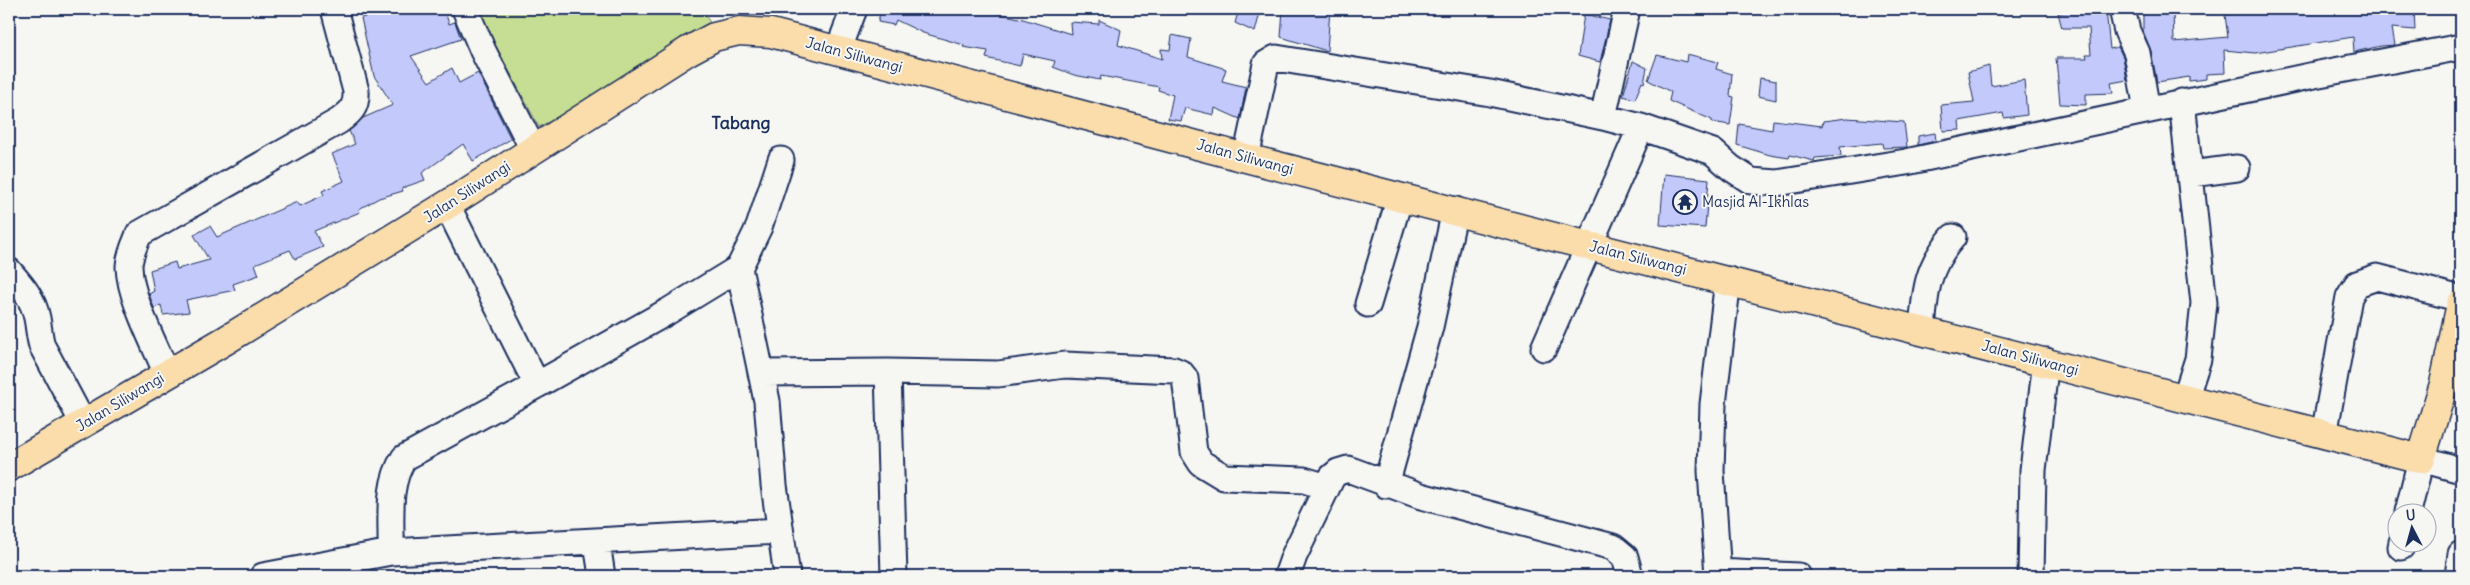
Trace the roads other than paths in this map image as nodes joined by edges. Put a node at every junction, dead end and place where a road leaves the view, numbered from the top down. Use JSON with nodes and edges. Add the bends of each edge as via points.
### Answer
{"nodes":[{"id":1,"x":334,"y":9,"type":"edge"},
{"id":2,"x":465,"y":9,"type":"edge"},
{"id":3,"x":854,"y":9,"type":"edge"},
{"id":4,"x":1627,"y":9,"type":"edge"},
{"id":5,"x":2122,"y":9,"type":"edge"},
{"id":6,"x":2461,"y":47,"type":"edge"},
{"id":7,"x":838,"y":51,"type":"junction"},
{"id":8,"x":2182,"y":102,"type":"junction"},
{"id":9,"x":2147,"y":110,"type":"junction"},
{"id":10,"x":1603,"y":116,"type":"junction"},
{"id":11,"x":1641,"y":127,"type":"junction"},
{"id":12,"x":533,"y":149,"type":"junction"},
{"id":13,"x":1246,"y":158,"type":"junction"},
{"id":14,"x":781,"y":160,"type":"dead end"},
{"id":15,"x":2237,"y":168,"type":"dead end"},
{"id":16,"x":2191,"y":174,"type":"junction"},
{"id":17,"x":1400,"y":197,"type":"junction"},
{"id":18,"x":448,"y":205,"type":"junction"},
{"id":19,"x":1455,"y":210,"type":"junction"},
{"id":20,"x":1953,"y":237,"type":"dead end"},
{"id":21,"x":1588,"y":245,"type":"junction"},
{"id":22,"x":739,"y":268,"type":"junction"},
{"id":23,"x":9,"y":271,"type":"edge"},
{"id":24,"x":1728,"y":280,"type":"junction"},
{"id":25,"x":2461,"y":299,"type":"edge"},
{"id":26,"x":1368,"y":304,"type":"dead end"},
{"id":27,"x":2461,"y":304,"type":"edge"},
{"id":28,"x":1922,"y":330,"type":"junction"},
{"id":29,"x":2458,"y":338,"type":"edge"},
{"id":30,"x":1544,"y":348,"type":"dead end"},
{"id":31,"x":2046,"y":361,"type":"junction"},
{"id":32,"x":888,"y":372,"type":"junction"},
{"id":33,"x":167,"y":374,"type":"junction"},
{"id":34,"x":761,"y":374,"type":"junction"},
{"id":35,"x":537,"y":385,"type":"junction"},
{"id":36,"x":2185,"y":399,"type":"junction"},
{"id":37,"x":83,"y":423,"type":"junction"},
{"id":38,"x":2324,"y":435,"type":"junction"},
{"id":39,"x":2421,"y":459,"type":"junction"},
{"id":40,"x":9,"y":467,"type":"edge"},
{"id":41,"x":2461,"y":470,"type":"edge"},
{"id":42,"x":1386,"y":485,"type":"junction"},
{"id":43,"x":1327,"y":487,"type":"junction"},
{"id":44,"x":2410,"y":502,"type":"edge"},
{"id":45,"x":780,"y":531,"type":"junction"},
{"id":46,"x":597,"y":543,"type":"junction"},
{"id":47,"x":392,"y":552,"type":"junction"},
{"id":48,"x":2461,"y":554,"type":"edge"},
{"id":49,"x":1718,"y":574,"type":"edge"},
{"id":50,"x":263,"y":576,"type":"edge"},
{"id":51,"x":602,"y":576,"type":"edge"},
{"id":52,"x":787,"y":576,"type":"edge"},
{"id":53,"x":894,"y":576,"type":"edge"},
{"id":54,"x":1287,"y":576,"type":"edge"},
{"id":55,"x":1630,"y":576,"type":"edge"},
{"id":56,"x":1798,"y":576,"type":"edge"},
{"id":57,"x":2031,"y":576,"type":"edge"},
{"id":58,"x":2458,"y":576,"type":"edge"}],
"edges":[{"from":1,"to":33,"type":"street","via":[[356,91],[353,110],[139,234],[129,266],[131,278]]},
{"from":2,"to":12,"type":"street"},
{"from":3,"to":7,"type":"street"},
{"from":4,"to":10,"type":"street"},
{"from":5,"to":9,"type":"street","via":[[2137,53]]},
{"from":6,"to":8,"type":"street"},
{"from":7,"to":12,"type":"main road","name":"Jalan Siliwangi","via":[[771,34],[739,31],[714,38],[688,51]]},
{"from":7,"to":13,"type":"main road","name":"Jalan Siliwangi"},
{"from":8,"to":9,"type":"street"},
{"from":8,"to":16,"type":"street"},
{"from":9,"to":11,"type":"street","via":[[1906,162],[1777,183],[1752,181],[1712,152]]},
{"from":10,"to":11,"type":"street"},
{"from":10,"to":13,"type":"street","via":[[1490,93],[1276,58],[1266,64]]},
{"from":11,"to":21,"type":"street"},
{"from":12,"to":18,"type":"main road","name":"Jalan Siliwangi"},
{"from":13,"to":17,"type":"main road","name":"Jalan Siliwangi"},
{"from":14,"to":22,"type":"street","via":[[759,228]]},
{"from":15,"to":16,"type":"street"},
{"from":16,"to":36,"type":"street","via":[[2204,303],[2198,359]]},
{"from":17,"to":19,"type":"main road","name":"Jalan Siliwangi"},
{"from":17,"to":26,"type":"street"},
{"from":18,"to":33,"type":"main road","name":"Jalan Siliwangi"},
{"from":18,"to":35,"type":"street"},
{"from":19,"to":21,"type":"main road","name":"Jalan Siliwangi"},
{"from":19,"to":42,"type":"street","via":[[1430,327]]},
{"from":20,"to":28,"type":"street","via":[[1931,268]]},
{"from":21,"to":24,"type":"main road","name":"Jalan Siliwangi"},
{"from":21,"to":30,"type":"street"},
{"from":22,"to":34,"type":"street"},
{"from":22,"to":35,"type":"street"},
{"from":23,"to":37,"type":"street","via":[[28,292],[42,346]]},
{"from":24,"to":28,"type":"main road","name":"Jalan Siliwangi"},
{"from":24,"to":49,"type":"street","via":[[1713,404],[1711,471]]},
{"from":25,"to":38,"type":"street","via":[[2376,277],[2357,284],[2349,297]]},
{"from":27,"to":29,"type":"main road"},
{"from":28,"to":31,"type":"main road","name":"Jalan Siliwangi"},
{"from":29,"to":39,"type":"main road"},
{"from":31,"to":36,"type":"main road","name":"Jalan Siliwangi"},
{"from":31,"to":57,"type":"street","via":[[2033,470]]},
{"from":32,"to":34,"type":"street"},
{"from":32,"to":43,"type":"street","via":[[998,374],[1065,365],[1174,370],[1185,378],[1194,452],[1207,467],[1230,478],[1304,480]]},
{"from":32,"to":53,"type":"street"},
{"from":33,"to":37,"type":"main road","name":"Jalan Siliwangi"},
{"from":34,"to":45,"type":"street","via":[[767,401]]},
{"from":35,"to":47,"type":"street","via":[[404,458],[395,472],[392,487]]},
{"from":36,"to":38,"type":"main road","name":"Jalan Siliwangi"},
{"from":37,"to":40,"type":"main road","name":"Jalan Siliwangi"},
{"from":38,"to":39,"type":"main road","name":"Jalan Siliwangi"},
{"from":39,"to":41,"type":"street"},
{"from":39,"to":44,"type":"street"},
{"from":42,"to":43,"type":"street","via":[[1348,469],[1338,472]]},
{"from":42,"to":55,"type":"street","via":[[1497,518],[1613,547],[1625,558]]},
{"from":43,"to":54,"type":"street"},
{"from":45,"to":46,"type":"street"},
{"from":45,"to":52,"type":"street"},
{"from":46,"to":47,"type":"street"},
{"from":46,"to":51,"type":"street"},
{"from":47,"to":50,"type":"street"},
{"from":48,"to":58,"type":"street"},
{"from":49,"to":56,"type":"street"}]}
